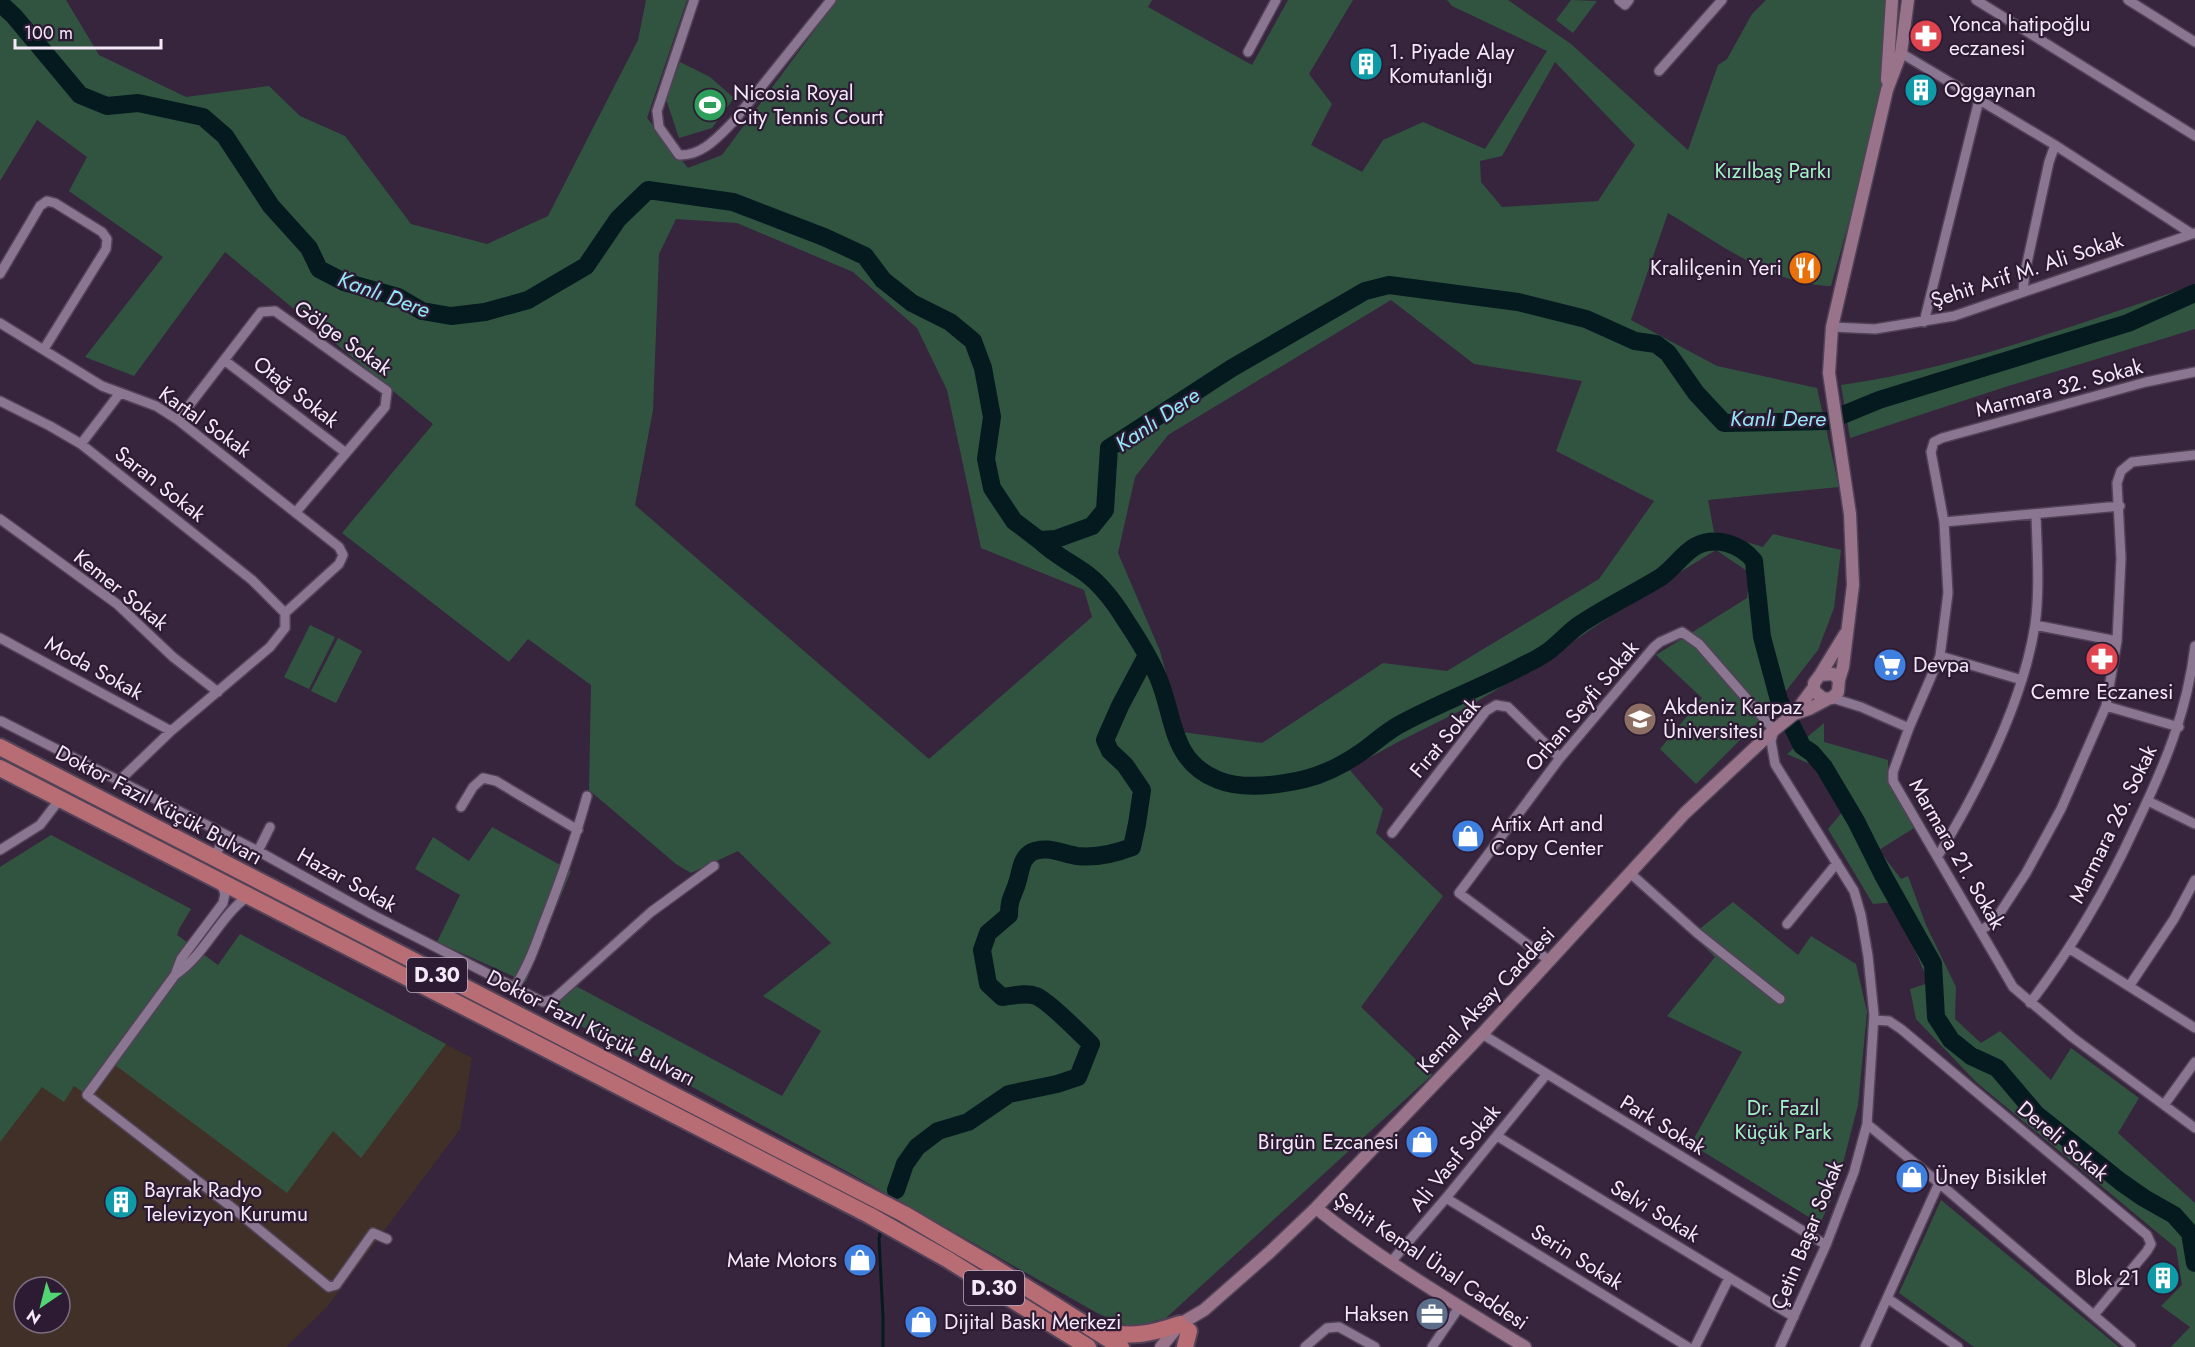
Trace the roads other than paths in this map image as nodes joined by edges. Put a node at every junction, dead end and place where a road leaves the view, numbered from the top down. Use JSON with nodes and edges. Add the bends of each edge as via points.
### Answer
{"nodes":[{"id":1,"x":694,"y":0,"type":"edge"},
{"id":2,"x":831,"y":0,"type":"edge"},
{"id":3,"x":1276,"y":0,"type":"edge"},
{"id":4,"x":1619,"y":0,"type":"edge"},
{"id":5,"x":1629,"y":0,"type":"edge"},
{"id":6,"x":1722,"y":0,"type":"edge"},
{"id":7,"x":1892,"y":0,"type":"edge"},
{"id":8,"x":1908,"y":0,"type":"edge"},
{"id":9,"x":1976,"y":0,"type":"edge"},
{"id":10,"x":2128,"y":0,"type":"edge"},
{"id":11,"x":1989,"y":4,"type":"edge"},
{"id":12,"x":2195,"y":42,"type":"edge"},
{"id":13,"x":1248,"y":52,"type":"dead end"},
{"id":14,"x":1901,"y":53,"type":"junction"},
{"id":15,"x":1659,"y":70,"type":"dead end"},
{"id":16,"x":1887,"y":90,"type":"junction"},
{"id":17,"x":1979,"y":100,"type":"junction"},
{"id":18,"x":2195,"y":136,"type":"edge"},
{"id":19,"x":2055,"y":145,"type":"junction"},
{"id":20,"x":2193,"y":234,"type":"edge"},
{"id":21,"x":0,"y":274,"type":"edge"},
{"id":22,"x":2023,"y":291,"type":"junction"},
{"id":23,"x":1924,"y":322,"type":"junction"},
{"id":24,"x":0,"y":323,"type":"edge"},
{"id":25,"x":1832,"y":327,"type":"junction"},
{"id":26,"x":44,"y":349,"type":"junction"},
{"id":27,"x":224,"y":360,"type":"junction"},
{"id":28,"x":2195,"y":372,"type":"edge"},
{"id":29,"x":120,"y":393,"type":"junction"},
{"id":30,"x":0,"y":401,"type":"edge"},
{"id":31,"x":177,"y":420,"type":"junction"},
{"id":32,"x":1934,"y":442,"type":"joint"},
{"id":33,"x":81,"y":444,"type":"junction"},
{"id":34,"x":346,"y":453,"type":"junction"},
{"id":35,"x":2195,"y":455,"type":"edge"},
{"id":36,"x":2120,"y":506,"type":"junction"},
{"id":37,"x":296,"y":512,"type":"junction"},
{"id":38,"x":2036,"y":515,"type":"junction"},
{"id":39,"x":0,"y":519,"type":"edge"},
{"id":40,"x":1944,"y":522,"type":"junction"},
{"id":41,"x":285,"y":613,"type":"junction"},
{"id":42,"x":2035,"y":625,"type":"junction"},
{"id":43,"x":1846,"y":633,"type":"junction"},
{"id":44,"x":0,"y":638,"type":"edge"},
{"id":45,"x":2116,"y":641,"type":"junction"},
{"id":46,"x":2195,"y":646,"type":"edge"},
{"id":47,"x":1940,"y":656,"type":"junction"},
{"id":48,"x":1820,"y":675,"type":"junction"},
{"id":49,"x":2022,"y":680,"type":"junction"},
{"id":50,"x":1839,"y":682,"type":"junction"},
{"id":51,"x":1814,"y":687,"type":"junction"},
{"id":52,"x":218,"y":692,"type":"junction"},
{"id":53,"x":1831,"y":698,"type":"junction"},
{"id":54,"x":2106,"y":706,"type":"junction"},
{"id":55,"x":1861,"y":707,"type":"junction"},
{"id":56,"x":1794,"y":714,"type":"junction"},
{"id":57,"x":1,"y":721,"type":"edge"},
{"id":58,"x":2179,"y":727,"type":"junction"},
{"id":59,"x":1909,"y":728,"type":"junction"},
{"id":60,"x":1774,"y":730,"type":"junction"},
{"id":61,"x":171,"y":731,"type":"junction"},
{"id":62,"x":0,"y":747,"type":"edge"},
{"id":63,"x":1560,"y":758,"type":"junction"},
{"id":64,"x":0,"y":768,"type":"edge"},
{"id":65,"x":120,"y":780,"type":"junction"},
{"id":66,"x":587,"y":796,"type":"dead end"},
{"id":67,"x":60,"y":799,"type":"junction"},
{"id":68,"x":2148,"y":801,"type":"junction"},
{"id":69,"x":461,"y":807,"type":"dead end"},
{"id":70,"x":2195,"y":824,"type":"edge"},
{"id":71,"x":270,"y":827,"type":"dead end"},
{"id":72,"x":578,"y":830,"type":"junction"},
{"id":73,"x":1392,"y":833,"type":"dead end"},
{"id":74,"x":225,"y":835,"type":"junction"},
{"id":75,"x":0,"y":850,"type":"edge"},
{"id":76,"x":258,"y":851,"type":"junction"},
{"id":77,"x":1938,"y":856,"type":"junction"},
{"id":78,"x":214,"y":859,"type":"junction"},
{"id":79,"x":1837,"y":863,"type":"junction"},
{"id":80,"x":714,"y":866,"type":"dead end"},
{"id":81,"x":1630,"y":873,"type":"junction"},
{"id":82,"x":2195,"y":880,"type":"edge"},
{"id":83,"x":220,"y":882,"type":"junction"},
{"id":84,"x":248,"y":896,"type":"junction"},
{"id":85,"x":1787,"y":924,"type":"dead end"},
{"id":86,"x":1981,"y":930,"type":"junction"},
{"id":87,"x":2070,"y":949,"type":"junction"},
{"id":88,"x":1550,"y":961,"type":"junction"},
{"id":89,"x":485,"y":973,"type":"junction"},
{"id":90,"x":175,"y":975,"type":"junction"},
{"id":91,"x":2130,"y":985,"type":"junction"},
{"id":92,"x":514,"y":988,"type":"junction"},
{"id":93,"x":482,"y":998,"type":"junction"},
{"id":94,"x":1780,"y":999,"type":"dead end"},
{"id":95,"x":2030,"y":1003,"type":"junction"},
{"id":96,"x":1874,"y":1020,"type":"junction"},
{"id":97,"x":2195,"y":1028,"type":"edge"},
{"id":98,"x":1482,"y":1034,"type":"junction"},
{"id":99,"x":2195,"y":1062,"type":"edge"},
{"id":100,"x":1546,"y":1075,"type":"junction"},
{"id":101,"x":2164,"y":1106,"type":"junction"},
{"id":102,"x":1867,"y":1124,"type":"junction"},
{"id":103,"x":2195,"y":1128,"type":"edge"},
{"id":104,"x":1497,"y":1136,"type":"junction"},
{"id":105,"x":1940,"y":1183,"type":"junction"},
{"id":106,"x":1446,"y":1198,"type":"junction"},
{"id":107,"x":872,"y":1208,"type":"junction"},
{"id":108,"x":1316,"y":1208,"type":"junction"},
{"id":109,"x":387,"y":1239,"type":"dead end"},
{"id":110,"x":1826,"y":1245,"type":"junction"},
{"id":111,"x":1390,"y":1263,"type":"junction"},
{"id":112,"x":1729,"y":1278,"type":"junction"},
{"id":113,"x":1887,"y":1298,"type":"junction"},
{"id":114,"x":1460,"y":1306,"type":"junction"},
{"id":115,"x":2094,"y":1315,"type":"junction"},
{"id":116,"x":1794,"y":1317,"type":"junction"},
{"id":117,"x":1084,"y":1323,"type":"junction"},
{"id":118,"x":1185,"y":1334,"type":"edge"},
{"id":119,"x":1088,"y":1347,"type":"edge"},
{"id":120,"x":1121,"y":1347,"type":"edge"},
{"id":121,"x":1161,"y":1347,"type":"edge"},
{"id":122,"x":1177,"y":1347,"type":"edge"},
{"id":123,"x":1305,"y":1347,"type":"edge"},
{"id":124,"x":1375,"y":1347,"type":"edge"},
{"id":125,"x":1432,"y":1347,"type":"edge"},
{"id":126,"x":1525,"y":1347,"type":"edge"},
{"id":127,"x":1688,"y":1347,"type":"edge"},
{"id":128,"x":1695,"y":1347,"type":"edge"},
{"id":129,"x":1780,"y":1347,"type":"edge"},
{"id":130,"x":1865,"y":1347,"type":"edge"},
{"id":131,"x":1958,"y":1347,"type":"edge"},
{"id":132,"x":2131,"y":1347,"type":"edge"}],
"edges":[{"from":1,"to":2,"type":"street","via":[[657,111],[659,127],[679,155],[692,156],[717,139]]},
{"from":3,"to":13,"type":"street"},
{"from":4,"to":5,"type":"street","via":[[1625,4]]},
{"from":6,"to":15,"type":"street"},
{"from":7,"to":16,"type":"main road"},
{"from":8,"to":14,"type":"main road"},
{"from":9,"to":11,"type":"street"},
{"from":10,"to":12,"type":"street"},
{"from":11,"to":18,"type":"street"},
{"from":14,"to":16,"type":"main road"},
{"from":14,"to":17,"type":"street"},
{"from":16,"to":25,"type":"main road"},
{"from":17,"to":19,"type":"street"},
{"from":17,"to":23,"type":"street"},
{"from":19,"to":20,"type":"street"},
{"from":19,"to":22,"type":"street"},
{"from":20,"to":22,"type":"street","name":"Şehit Arif M. Ali Sokak"},
{"from":21,"to":26,"type":"street","via":[[40,206],[47,201],[93,226],[107,239],[106,249]]},
{"from":22,"to":23,"type":"street","name":"Şehit Arif M. Ali Sokak","via":[[1954,316]]},
{"from":23,"to":25,"type":"street","name":"Şehit Arif M. Ali Sokak","via":[[1875,329]]},
{"from":24,"to":26,"type":"street","name":"Kartal Sokak"},
{"from":25,"to":43,"type":"main road","via":[[1829,373],[1852,550],[1853,585]]},
{"from":26,"to":29,"type":"street","name":"Kartal Sokak"},
{"from":27,"to":31,"type":"street","name":"Gölge Sokak"},
{"from":27,"to":34,"type":"street","name":"Otağ Sokak"},
{"from":27,"to":34,"type":"street","name":"Gölge Sokak","via":[[261,312],[275,311],[387,391],[385,406]]},
{"from":28,"to":32,"type":"street","name":"Marmara 32. Sokak","via":[[2146,382]]},
{"from":29,"to":31,"type":"street","name":"Kartal Sokak","via":[[156,406]]},
{"from":29,"to":33,"type":"street"},
{"from":30,"to":33,"type":"street","name":"Saran Sokak"},
{"from":31,"to":37,"type":"street","name":"Kartal Sokak"},
{"from":32,"to":40,"type":"street","name":"Marmara 21. Sokak","via":[[1931,452]]},
{"from":33,"to":41,"type":"street","name":"Saran Sokak","via":[[252,580]]},
{"from":34,"to":37,"type":"street","name":"Gölge Sokak"},
{"from":35,"to":36,"type":"street","via":[[2132,462],[2121,471],[2117,483]]},
{"from":36,"to":38,"type":"street"},
{"from":36,"to":45,"type":"street"},
{"from":37,"to":41,"type":"street","name":"Kartal Sokak","via":[[339,547],[343,555],[339,564]]},
{"from":38,"to":40,"type":"street"},
{"from":38,"to":42,"type":"street"},
{"from":39,"to":52,"type":"street","name":"Kemer Sokak","via":[[117,604],[173,657]]},
{"from":40,"to":47,"type":"street","name":"Marmara 21. Sokak","via":[[1948,593]]},
{"from":41,"to":52,"type":"street","via":[[285,628],[270,647]]},
{"from":42,"to":45,"type":"street"},
{"from":42,"to":49,"type":"street"},
{"from":43,"to":48,"type":"main road"},
{"from":43,"to":50,"type":"main road"},
{"from":44,"to":61,"type":"street","name":"Moda Sokak"},
{"from":45,"to":54,"type":"street"},
{"from":46,"to":58,"type":"street","name":"Marmara 26. Sokak"},
{"from":47,"to":49,"type":"street"},
{"from":47,"to":59,"type":"street","name":"Marmara 21. Sokak"},
{"from":48,"to":50,"type":"main road","via":[[1833,674]]},
{"from":48,"to":51,"type":"main road"},
{"from":49,"to":77,"type":"street","via":[[1965,812]]},
{"from":50,"to":53,"type":"main road","via":[[1838,692]]},
{"from":50,"to":55,"type":"street"},
{"from":51,"to":53,"type":"main road","via":[[1817,695]]},
{"from":51,"to":56,"type":"main road","name":"Kemal Aksay Caddesi"},
{"from":52,"to":61,"type":"street"},
{"from":53,"to":55,"type":"street"},
{"from":53,"to":56,"type":"main road","name":"Kemal Aksay Caddesi"},
{"from":54,"to":58,"type":"street"},
{"from":54,"to":86,"type":"street","via":[[2056,819],[2026,873],[1994,922]]},
{"from":55,"to":59,"type":"street"},
{"from":56,"to":60,"type":"main road","name":"Kemal Aksay Caddesi"},
{"from":57,"to":65,"type":"street","name":"Hazar Sokak"},
{"from":58,"to":68,"type":"street","name":"Marmara 26. Sokak"},
{"from":59,"to":77,"type":"street","name":"Marmara 21. Sokak","via":[[1893,781]]},
{"from":60,"to":63,"type":"street","name":"Orhan Seyfi Sokak","via":[[1699,644],[1682,632],[1654,647]]},
{"from":60,"to":79,"type":"street","name":"Çetin Başar Sokak","via":[[1774,764]]},
{"from":60,"to":81,"type":"main road","name":"Kemal Aksay Caddesi","via":[[1685,813]]},
{"from":61,"to":65,"type":"street"},
{"from":62,"to":78,"type":"highway","name":"Doktor Fazıl Küçük Bulvarı","number":"D.30"},
{"from":63,"to":73,"type":"street","name":"Fırat Sokak","via":[[1508,707],[1496,705],[1486,711]]},
{"from":63,"to":88,"type":"street","name":"Orhan Seyfi Sokak","via":[[1459,893]]},
{"from":64,"to":67,"type":"highway","name":"Doktor Fazıl Küçük Bulvarı","number":"D.30"},
{"from":65,"to":74,"type":"street","name":"Hazar Sokak"},
{"from":66,"to":72,"type":"street"},
{"from":67,"to":75,"type":"street","via":[[40,825]]},
{"from":67,"to":83,"type":"highway","name":"Doktor Fazıl Küçük Bulvarı","number":"D.30"},
{"from":68,"to":70,"type":"street"},
{"from":68,"to":87,"type":"street","name":"Marmara 26. Sokak","via":[[2112,878]]},
{"from":69,"to":72,"type":"street","via":[[483,778],[496,781]]},
{"from":71,"to":76,"type":"street"},
{"from":72,"to":92,"type":"street","via":[[523,975]]},
{"from":74,"to":76,"type":"street","name":"Hazar Sokak"},
{"from":74,"to":78,"type":"street"},
{"from":76,"to":89,"type":"street","name":"Hazar Sokak"},
{"from":77,"to":86,"type":"street","name":"Marmara 21. Sokak"},
{"from":78,"to":93,"type":"highway","name":"Doktor Fazıl Küçük Bulvarı","number":"D.30"},
{"from":79,"to":85,"type":"street"},
{"from":79,"to":96,"type":"street","name":"Çetin Başar Sokak","via":[[1854,891],[1861,915]]},
{"from":80,"to":92,"type":"street","name":"Hazar Sokak","via":[[651,912],[554,999],[543,1002]]},
{"from":81,"to":88,"type":"main road","name":"Kemal Aksay Caddesi"},
{"from":81,"to":94,"type":"street"},
{"from":82,"to":91,"type":"street"},
{"from":83,"to":84,"type":"highway","name":"Doktor Fazıl Küçük Bulvarı","number":"D.30"},
{"from":83,"to":90,"type":"street","via":[[225,894],[223,903],[181,959]]},
{"from":84,"to":90,"type":"street","via":[[237,904],[188,966]]},
{"from":84,"to":107,"type":"highway","name":"Doktor Fazıl Küçük Bulvarı","number":"D.30"},
{"from":86,"to":95,"type":"street","name":"Marmara 21. Sokak","via":[[2013,987]]},
{"from":87,"to":91,"type":"street"},
{"from":87,"to":95,"type":"street","name":"Marmara 26. Sokak"},
{"from":88,"to":98,"type":"main road","name":"Kemal Aksay Caddesi"},
{"from":89,"to":92,"type":"street","name":"Hazar Sokak"},
{"from":89,"to":93,"type":"street"},
{"from":90,"to":109,"type":"street","via":[[87,1095],[329,1287],[336,1284],[373,1233]]},
{"from":91,"to":97,"type":"street"},
{"from":93,"to":107,"type":"highway","name":"Doktor Fazıl Küçük Bulvarı","number":"D.30"},
{"from":95,"to":101,"type":"street","name":"Marmara 21. Sokak"},
{"from":96,"to":102,"type":"street","name":"Çetin Başar Sokak"},
{"from":96,"to":115,"type":"street","name":"Dereli Sokak","via":[[1901,1029],[2147,1235],[2151,1244],[2147,1251]]},
{"from":98,"to":100,"type":"street","name":"Park Sokak"},
{"from":98,"to":108,"type":"main road","name":"Kemal Aksay Caddesi"},
{"from":99,"to":101,"type":"street"},
{"from":100,"to":104,"type":"street","name":"Ali Vasıf Sokak"},
{"from":100,"to":110,"type":"street","name":"Park Sokak"},
{"from":101,"to":103,"type":"street","name":"Marmara 21. Sokak"},
{"from":102,"to":105,"type":"street"},
{"from":102,"to":110,"type":"street","name":"Çetin Başar Sokak","via":[[1854,1172]]},
{"from":104,"to":106,"type":"street","name":"Ali Vasıf Sokak"},
{"from":104,"to":112,"type":"street","name":"Selvi Sokak"},
{"from":105,"to":113,"type":"street"},
{"from":105,"to":115,"type":"street"},
{"from":106,"to":111,"type":"street","name":"Ali Vasıf Sokak"},
{"from":106,"to":127,"type":"street","name":"Serin Sokak"},
{"from":107,"to":117,"type":"highway","name":"Doktor Fazıl Küçük Bulvarı","number":"D.30","via":[[904,1214]]},
{"from":107,"to":119,"type":"highway","name":"Doktor Fazıl Küçük Bulvarı","number":"D.30","via":[[898,1232]]},
{"from":108,"to":111,"type":"main road","name":"Şehit Kemal Ünal Caddesi"},
{"from":108,"to":118,"type":"main road","name":"Kemal Aksay Caddesi","via":[[1204,1310]]},
{"from":110,"to":116,"type":"street","name":"Çetin Başar Sokak"},
{"from":111,"to":114,"type":"main road","name":"Şehit Kemal Ünal Caddesi"},
{"from":112,"to":116,"type":"street","name":"Selvi Sokak"},
{"from":112,"to":128,"type":"street"},
{"from":113,"to":130,"type":"street"},
{"from":113,"to":131,"type":"street"},
{"from":114,"to":125,"type":"street"},
{"from":114,"to":126,"type":"main road","name":"Şehit Kemal Ünal Caddesi"},
{"from":115,"to":132,"type":"street"},
{"from":116,"to":129,"type":"street","name":"Çetin Başar Sokak"},
{"from":117,"to":118,"type":"highway","via":[[1111,1333]]},
{"from":117,"to":120,"type":"highway","name":"Doktor Fazıl Küçük Bulvarı","number":"D.30"},
{"from":118,"to":121,"type":"main road","name":"Kemal Aksay Caddesi"},
{"from":118,"to":122,"type":"main road","name":"Kemal Aksay Caddesi"},
{"from":123,"to":124,"type":"street","via":[[1327,1328],[1339,1327]]}]}
